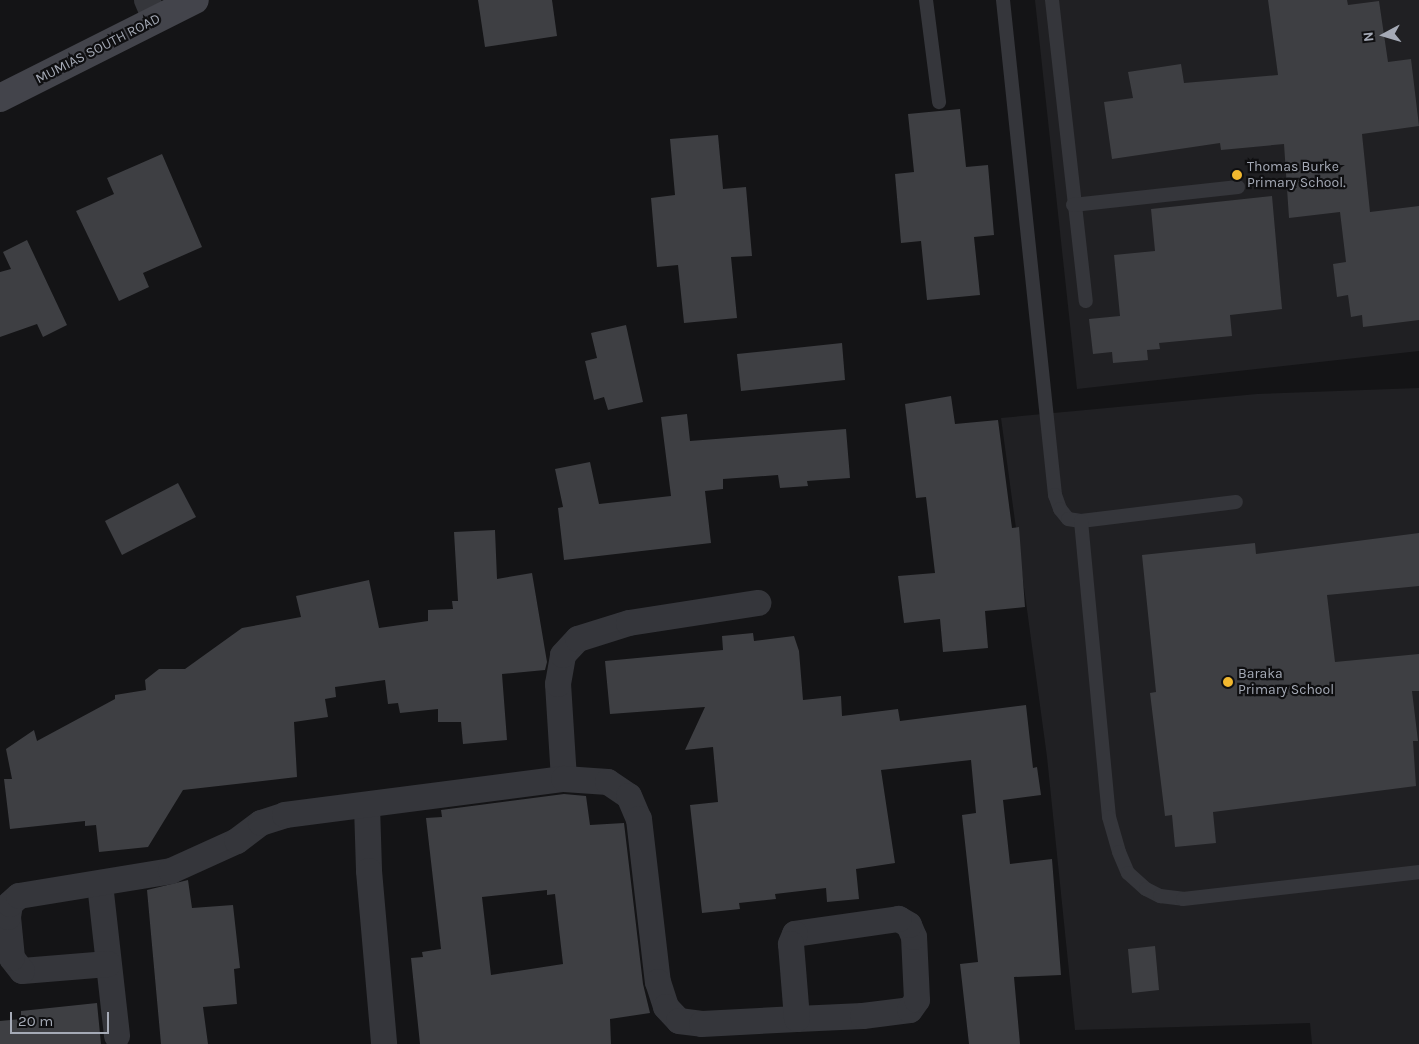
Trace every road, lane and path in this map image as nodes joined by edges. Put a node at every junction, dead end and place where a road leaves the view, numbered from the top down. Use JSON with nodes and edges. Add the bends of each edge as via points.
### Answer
{"nodes":[{"id":1,"x":196,"y":0,"type":"edge"},
{"id":2,"x":926,"y":0,"type":"edge"},
{"id":3,"x":1003,"y":0,"type":"edge"},
{"id":4,"x":1052,"y":0,"type":"edge"},
{"id":5,"x":151,"y":10,"type":"edge"},
{"id":6,"x":0,"y":98,"type":"edge"},
{"id":7,"x":939,"y":102,"type":"dead end"},
{"id":8,"x":1238,"y":187,"type":"dead end"},
{"id":9,"x":1073,"y":205,"type":"junction"},
{"id":10,"x":1086,"y":301,"type":"dead end"},
{"id":11,"x":1236,"y":502,"type":"dead end"},
{"id":12,"x":1081,"y":521,"type":"junction"},
{"id":13,"x":758,"y":603,"type":"dead end"},
{"id":14,"x":564,"y":779,"type":"junction"},
{"id":15,"x":367,"y":806,"type":"junction"},
{"id":16,"x":1419,"y":872,"type":"edge"},
{"id":17,"x":100,"y":884,"type":"junction"},
{"id":18,"x":108,"y":964,"type":"junction"},
{"id":19,"x":797,"y":1020,"type":"junction"},
{"id":20,"x":117,"y":1036,"type":"dead end"},
{"id":21,"x":384,"y":1044,"type":"edge"}],
"edges":[{"from":1,"to":5,"type":"main road","name":"MUMIAS SOUTH ROAD"},
{"from":2,"to":7,"type":"lane"},
{"from":3,"to":12,"type":"lane","via":[[1055,495],[1068,519]]},
{"from":4,"to":9,"type":"lane"},
{"from":5,"to":6,"type":"main road","name":"MUMIAS SOUTH ROAD"},
{"from":8,"to":9,"type":"lane"},
{"from":9,"to":10,"type":"lane"},
{"from":11,"to":12,"type":"lane"},
{"from":12,"to":16,"type":"lane","via":[[1109,817],[1128,873],[1160,896],[1183,899]]},
{"from":13,"to":14,"type":"street","via":[[629,623],[578,639],[564,655],[558,684]]},
{"from":14,"to":15,"type":"street"},
{"from":14,"to":19,"type":"street","via":[[608,782],[629,796],[639,819],[658,982],[666,1007],[679,1021],[702,1024]]},
{"from":15,"to":17,"type":"street","via":[[285,814],[261,823],[237,841],[171,871]]},
{"from":15,"to":21,"type":"street","via":[[369,871]]},
{"from":17,"to":18,"type":"street"},
{"from":17,"to":18,"type":"street","via":[[19,896],[10,904],[8,917],[12,958],[22,971]]},
{"from":18,"to":20,"type":"street"},
{"from":19,"to":19,"type":"street","via":[[910,1010],[917,1000],[914,938],[909,925],[899,919],[796,934],[791,944]]}]}
